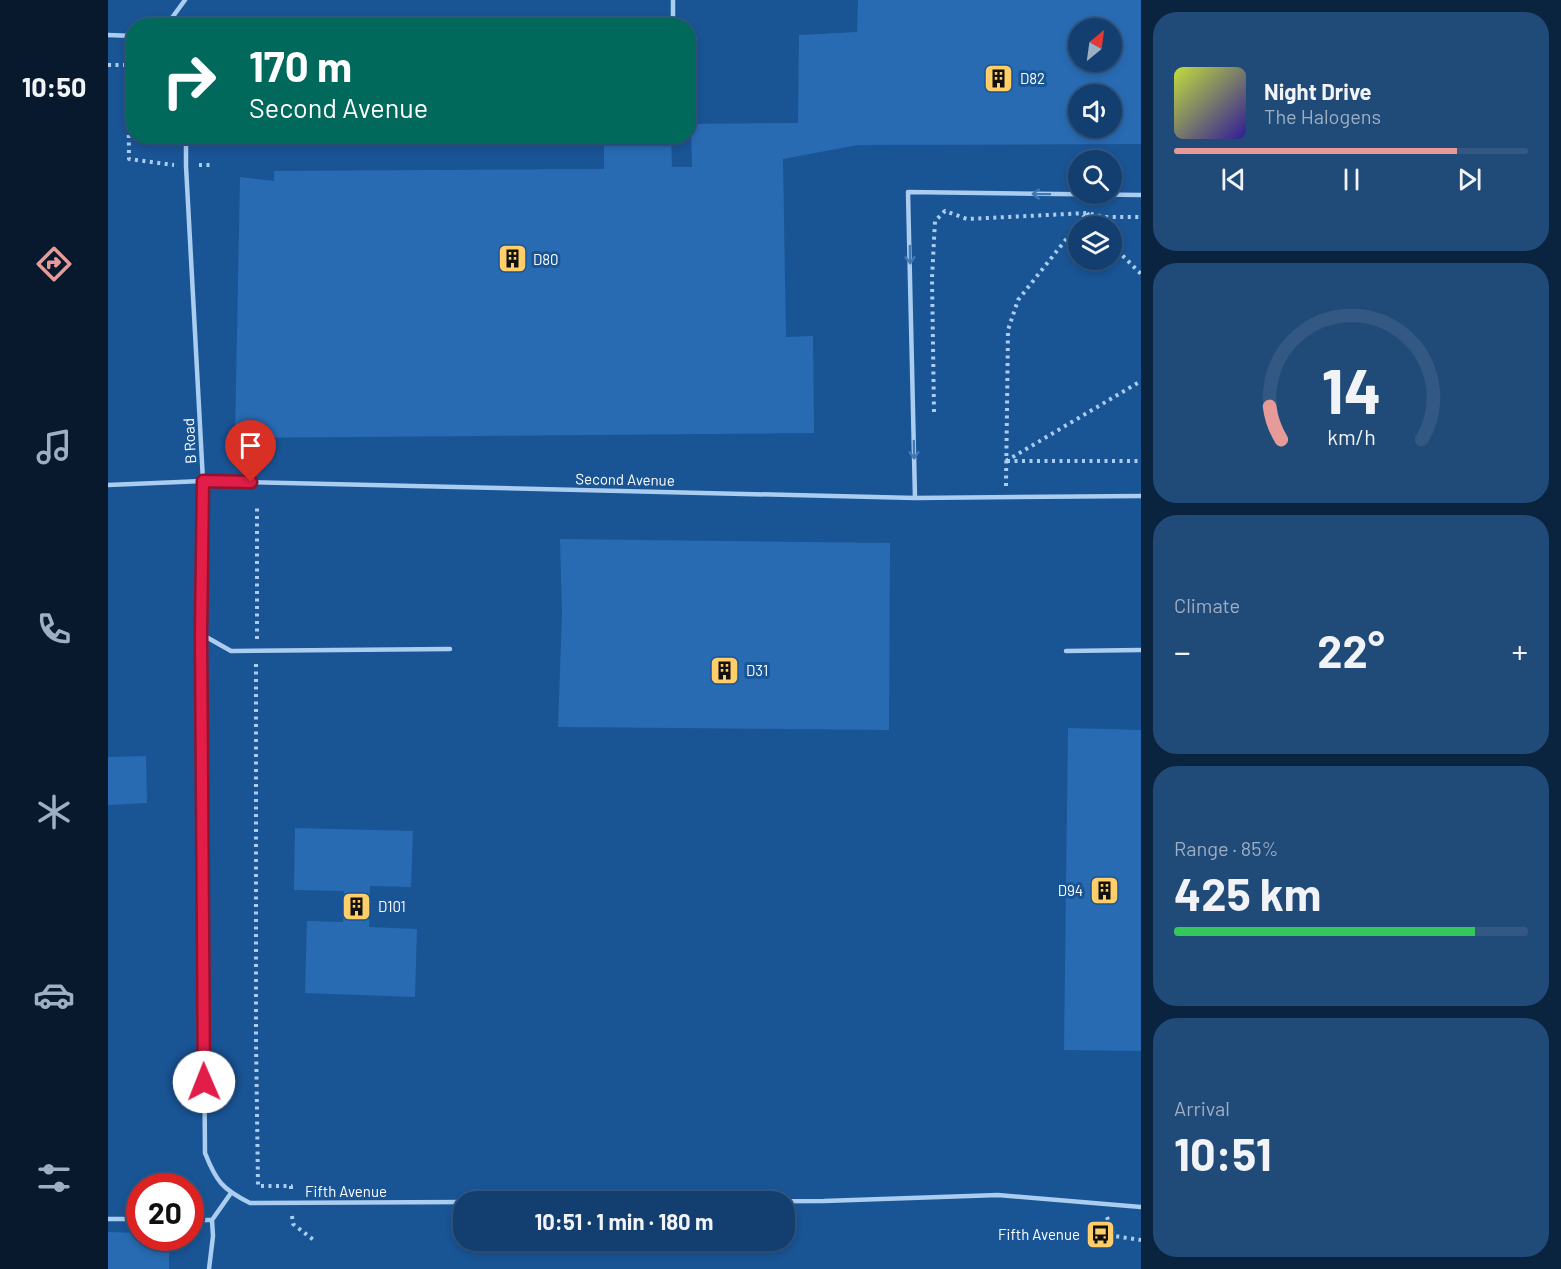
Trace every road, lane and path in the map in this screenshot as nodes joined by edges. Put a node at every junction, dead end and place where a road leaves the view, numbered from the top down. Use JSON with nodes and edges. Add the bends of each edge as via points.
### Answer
{"nodes":[{"id":1,"x":185,"y":0,"type":"edge"},
{"id":2,"x":673,"y":0,"type":"edge"},
{"id":3,"x":172,"y":18,"type":"edge"},
{"id":4,"x":673,"y":18,"type":"edge"},
{"id":5,"x":108,"y":36,"type":"edge"},
{"id":6,"x":126,"y":36,"type":"edge"},
{"id":7,"x":108,"y":65,"type":"edge"},
{"id":8,"x":126,"y":65,"type":"edge"},
{"id":9,"x":129,"y":144,"type":"edge"},
{"id":10,"x":186,"y":144,"type":"edge"},
{"id":11,"x":211,"y":165,"type":"dead end"},
{"id":12,"x":186,"y":166,"type":"junction"},
{"id":13,"x":1068,"y":195,"type":"edge"},
{"id":14,"x":1122,"y":195,"type":"edge"},
{"id":15,"x":1141,"y":195,"type":"edge"},
{"id":16,"x":1088,"y":204,"type":"edge"},
{"id":17,"x":1087,"y":213,"type":"junction"},
{"id":18,"x":1089,"y":216,"type":"edge"},
{"id":19,"x":1141,"y":217,"type":"edge"},
{"id":20,"x":1122,"y":255,"type":"edge"},
{"id":21,"x":1141,"y":274,"type":"edge"},
{"id":22,"x":1141,"y":381,"type":"edge"},
{"id":23,"x":934,"y":412,"type":"dead end"},
{"id":24,"x":1006,"y":461,"type":"junction"},
{"id":25,"x":1141,"y":461,"type":"edge"},
{"id":26,"x":203,"y":481,"type":"junction"},
{"id":27,"x":108,"y":486,"type":"edge"},
{"id":28,"x":1141,"y":496,"type":"edge"},
{"id":29,"x":1006,"y":497,"type":"junction"},
{"id":30,"x":915,"y":498,"type":"junction"},
{"id":31,"x":257,"y":504,"type":"dead end"},
{"id":32,"x":201,"y":634,"type":"junction"},
{"id":33,"x":256,"y":647,"type":"dead end"},
{"id":34,"x":450,"y":649,"type":"dead end"},
{"id":35,"x":1141,"y":650,"type":"edge"},
{"id":36,"x":1066,"y":651,"type":"dead end"},
{"id":37,"x":256,"y":659,"type":"dead end"},
{"id":38,"x":231,"y":1194,"type":"junction"},
{"id":39,"x":795,"y":1201,"type":"edge"},
{"id":40,"x":453,"y":1202,"type":"edge"},
{"id":41,"x":1102,"y":1202,"type":"junction"},
{"id":42,"x":290,"y":1203,"type":"junction"},
{"id":43,"x":1141,"y":1207,"type":"edge"},
{"id":44,"x":108,"y":1219,"type":"edge"},
{"id":45,"x":126,"y":1219,"type":"edge"},
{"id":46,"x":204,"y":1220,"type":"edge"},
{"id":47,"x":212,"y":1220,"type":"junction"},
{"id":48,"x":1141,"y":1240,"type":"edge"},
{"id":49,"x":315,"y":1241,"type":"dead end"},
{"id":50,"x":209,"y":1269,"type":"edge"}],
"edges":[{"from":1,"to":3,"type":"lane"},
{"from":2,"to":4,"type":"lane"},
{"from":5,"to":6,"type":"lane"},
{"from":7,"to":8,"type":"path"},
{"from":9,"to":12,"type":"path","via":[[129,159]]},
{"from":10,"to":12,"type":"lane","name":"B Road"},
{"from":11,"to":12,"type":"path"},
{"from":12,"to":26,"type":"lane","name":"B Road"},
{"from":13,"to":30,"type":"lane","one_way":true,"via":[[908,192]]},
{"from":14,"to":15,"type":"lane"},
{"from":16,"to":17,"type":"path"},
{"from":17,"to":18,"type":"path"},
{"from":17,"to":19,"type":"path"},
{"from":17,"to":23,"type":"path","via":[[966,219],[945,211],[936,221],[932,278]]},
{"from":17,"to":24,"type":"path","via":[[1018,300],[1008,330]]},
{"from":20,"to":21,"type":"path"},
{"from":22,"to":24,"type":"path"},
{"from":24,"to":25,"type":"path"},
{"from":24,"to":29,"type":"path"},
{"from":26,"to":27,"type":"lane","name":"Second Avenue"},
{"from":26,"to":30,"type":"lane","name":"Second Avenue"},
{"from":26,"to":32,"type":"lane","name":"B Road"},
{"from":28,"to":29,"type":"lane","name":"Second Avenue"},
{"from":29,"to":30,"type":"lane","name":"Second Avenue"},
{"from":31,"to":33,"type":"path"},
{"from":32,"to":34,"type":"lane","via":[[231,651]]},
{"from":32,"to":38,"type":"lane","name":"B Road","via":[[205,1153],[214,1175]]},
{"from":35,"to":36,"type":"lane"},
{"from":37,"to":42,"type":"path","via":[[258,1186],[291,1186]]},
{"from":38,"to":42,"type":"lane","name":"Fifth Avenue","via":[[250,1203]]},
{"from":38,"to":47,"type":"lane"},
{"from":39,"to":41,"type":"lane","via":[[998,1195]]},
{"from":40,"to":42,"type":"lane","name":"Fifth Avenue"},
{"from":41,"to":43,"type":"lane"},
{"from":41,"to":48,"type":"path","via":[[1114,1236]]},
{"from":42,"to":49,"type":"path","via":[[293,1224]]},
{"from":44,"to":45,"type":"lane"},
{"from":46,"to":47,"type":"lane"},
{"from":47,"to":50,"type":"lane"}]}
